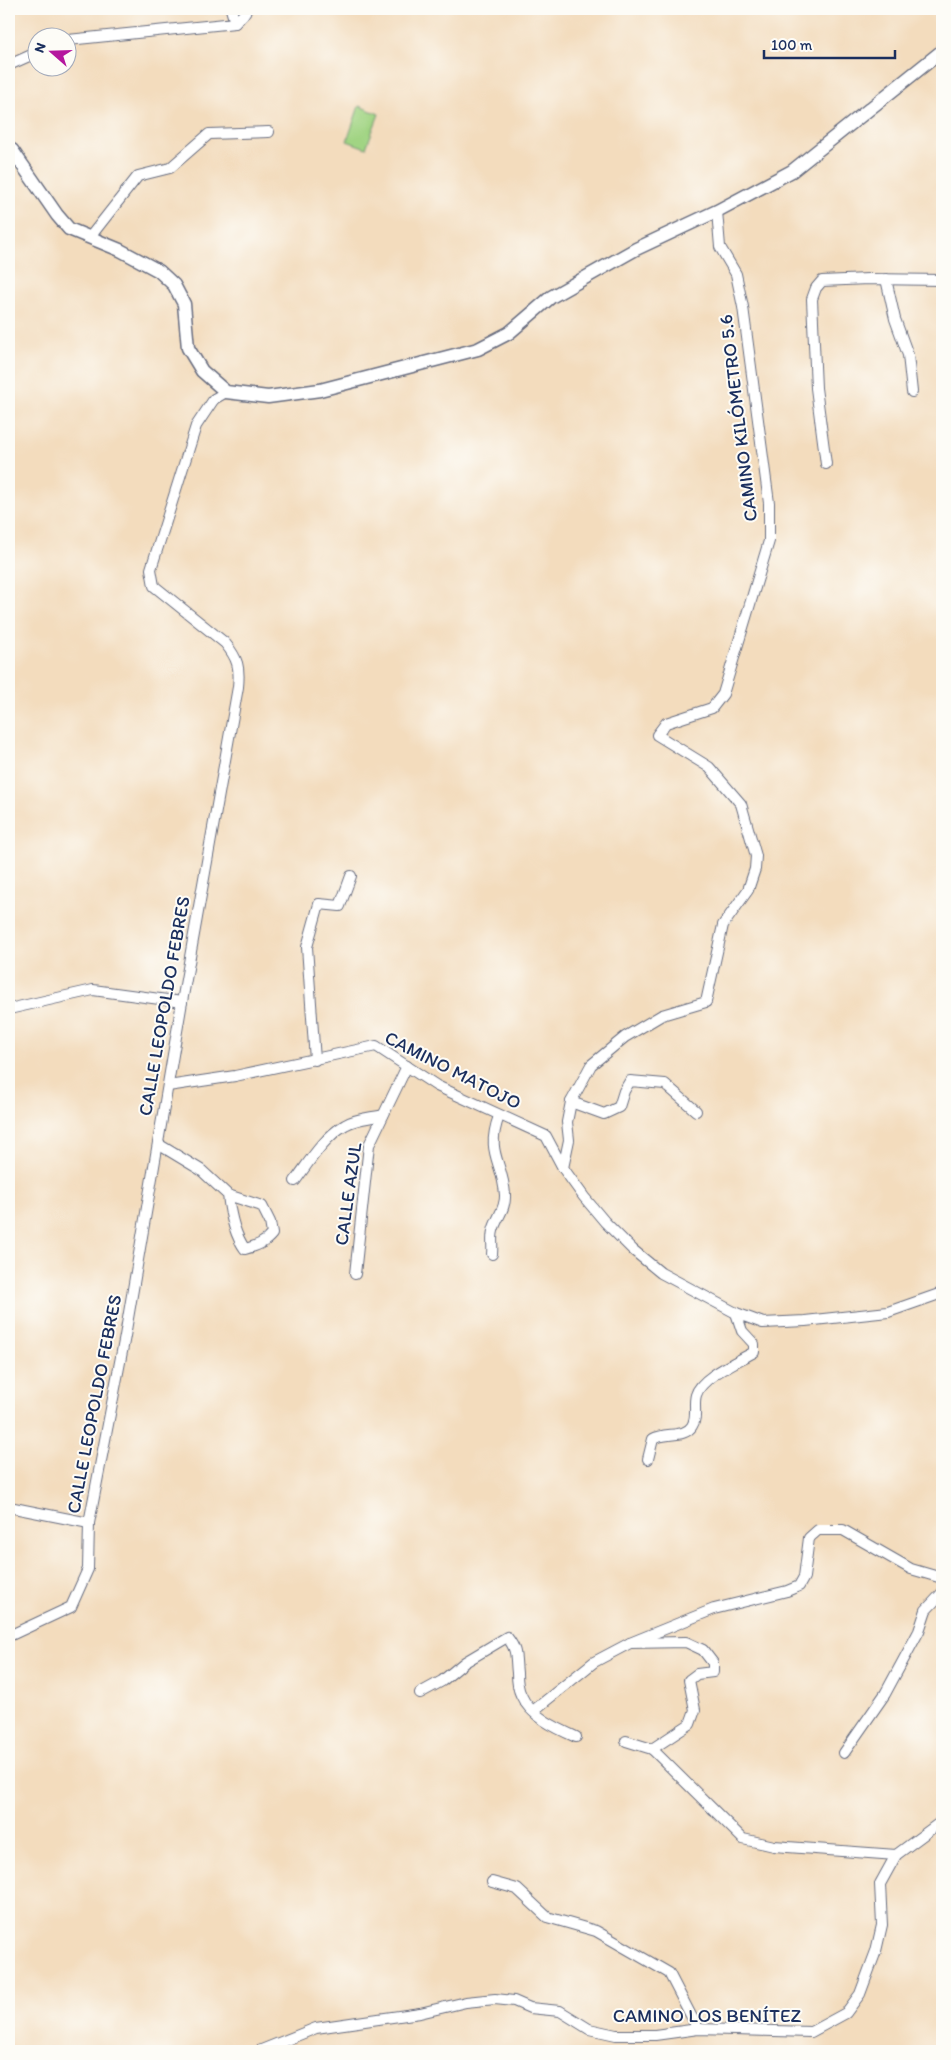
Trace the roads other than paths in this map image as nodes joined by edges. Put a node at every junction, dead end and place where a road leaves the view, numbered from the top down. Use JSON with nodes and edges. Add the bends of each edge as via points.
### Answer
{"nodes":[{"id":1,"x":230,"y":9,"type":"edge"},
{"id":2,"x":246,"y":9,"type":"edge"},
{"id":3,"x":235,"y":22,"type":"junction"},
{"id":4,"x":78,"y":39,"type":"edge"},
{"id":5,"x":942,"y":51,"type":"edge"},
{"id":6,"x":28,"y":56,"type":"edge"},
{"id":7,"x":9,"y":65,"type":"edge"},
{"id":8,"x":269,"y":132,"type":"dead end"},
{"id":9,"x":9,"y":149,"type":"edge"},
{"id":10,"x":717,"y":211,"type":"junction"},
{"id":11,"x":90,"y":237,"type":"junction"},
{"id":12,"x":886,"y":279,"type":"junction"},
{"id":13,"x":942,"y":280,"type":"edge"},
{"id":14,"x":226,"y":392,"type":"junction"},
{"id":15,"x":912,"y":392,"type":"dead end"},
{"id":16,"x":826,"y":464,"type":"dead end"},
{"id":17,"x":351,"y":876,"type":"dead end"},
{"id":18,"x":182,"y":1002,"type":"junction"},
{"id":19,"x":9,"y":1009,"type":"edge"},
{"id":20,"x":315,"y":1060,"type":"junction"},
{"id":21,"x":407,"y":1066,"type":"junction"},
{"id":22,"x":168,"y":1086,"type":"junction"},
{"id":23,"x":571,"y":1102,"type":"junction"},
{"id":24,"x":696,"y":1111,"type":"dead end"},
{"id":25,"x":383,"y":1115,"type":"junction"},
{"id":26,"x":499,"y":1116,"type":"junction"},
{"id":27,"x":158,"y":1144,"type":"junction"},
{"id":28,"x":564,"y":1168,"type":"junction"},
{"id":29,"x":295,"y":1181,"type":"dead end"},
{"id":30,"x":228,"y":1195,"type":"junction"},
{"id":31,"x":492,"y":1254,"type":"dead end"},
{"id":32,"x":355,"y":1274,"type":"dead end"},
{"id":33,"x":942,"y":1294,"type":"edge"},
{"id":34,"x":736,"y":1313,"type":"junction"},
{"id":35,"x":648,"y":1458,"type":"dead end"},
{"id":36,"x":9,"y":1507,"type":"edge"},
{"id":37,"x":89,"y":1523,"type":"junction"},
{"id":38,"x":942,"y":1578,"type":"edge"},
{"id":39,"x":942,"y":1593,"type":"edge"},
{"id":40,"x":9,"y":1636,"type":"edge"},
{"id":41,"x":630,"y":1643,"type":"junction"},
{"id":42,"x":420,"y":1693,"type":"dead end"},
{"id":43,"x":533,"y":1711,"type":"junction"},
{"id":44,"x":576,"y":1737,"type":"dead end"},
{"id":45,"x":626,"y":1741,"type":"dead end"},
{"id":46,"x":652,"y":1749,"type":"junction"},
{"id":47,"x":844,"y":1753,"type":"dead end"},
{"id":48,"x":942,"y":1821,"type":"edge"},
{"id":49,"x":896,"y":1855,"type":"junction"},
{"id":50,"x":492,"y":1882,"type":"dead end"},
{"id":51,"x":698,"y":2029,"type":"junction"},
{"id":52,"x":259,"y":2051,"type":"edge"}],
"edges":[{"from":1,"to":3,"type":"street"},
{"from":2,"to":3,"type":"street"},
{"from":3,"to":4,"type":"street"},
{"from":5,"to":10,"type":"street","via":[[792,170]]},
{"from":6,"to":7,"type":"street"},
{"from":8,"to":11,"type":"street","via":[[209,134],[170,168],[138,176]]},
{"from":9,"to":11,"type":"street","via":[[69,229]]},
{"from":10,"to":14,"type":"street","via":[[636,248],[550,298],[509,333],[478,349],[320,390],[268,397]]},
{"from":10,"to":23,"type":"street","name":"CAMINO KILÓMETRO 5.6","via":[[720,247],[736,274],[743,307],[769,503],[769,542],[723,694],[712,708],[666,722],[657,735],[709,767],[741,804],[756,856],[755,869],[748,890],[722,926],[706,1002],[662,1016],[625,1037],[591,1065]]},
{"from":11,"to":14,"type":"street","via":[[159,271],[174,285],[184,304],[188,348],[202,371]]},
{"from":12,"to":13,"type":"street"},
{"from":12,"to":15,"type":"street","via":[[908,355]]},
{"from":12,"to":16,"type":"street","via":[[822,281],[812,299],[816,388]]},
{"from":14,"to":18,"type":"street","name":"CALLE LEOPOLDO FEBRES","via":[[214,399],[196,426],[151,569],[154,586],[225,643],[240,668]]},
{"from":17,"to":20,"type":"street","via":[[340,906],[319,904],[307,947]]},
{"from":18,"to":19,"type":"street","via":[[93,990]]},
{"from":18,"to":22,"type":"street","name":"CALLE LEOPOLDO FEBRES"},
{"from":20,"to":21,"type":"street","name":"CAMINO MATOJO","via":[[376,1046]]},
{"from":20,"to":22,"type":"street","name":"CAMINO MATOJO"},
{"from":21,"to":25,"type":"street","name":"CALLE AZUL"},
{"from":21,"to":26,"type":"street","name":"CAMINO MATOJO","via":[[437,1086]]},
{"from":22,"to":27,"type":"street","name":"CALLE LEOPOLDO FEBRES"},
{"from":23,"to":24,"type":"street","via":[[604,1114],[619,1107],[630,1081],[653,1082],[665,1084]]},
{"from":23,"to":28,"type":"street","name":"CAMINO KILÓMETRO 5.6"},
{"from":25,"to":29,"type":"street","via":[[346,1124],[335,1132]]},
{"from":25,"to":32,"type":"street","name":"CALLE AZUL","via":[[369,1145]]},
{"from":26,"to":28,"type":"street","name":"CAMINO MATOJO","via":[[546,1136]]},
{"from":26,"to":31,"type":"street","via":[[493,1152],[505,1196],[493,1231]]},
{"from":27,"to":30,"type":"street","via":[[202,1170]]},
{"from":27,"to":37,"type":"street","name":"CALLE LEOPOLDO FEBRES"},
{"from":28,"to":34,"type":"street","name":"CAMINO MATOJO","via":[[605,1222],[660,1273]]},
{"from":30,"to":30,"type":"street","via":[[230,1212],[245,1249],[267,1240],[272,1234],[262,1206]]},
{"from":33,"to":34,"type":"street","name":"CAMINO MATOJO","via":[[888,1312],[805,1321],[763,1323]]},
{"from":34,"to":35,"type":"street","via":[[742,1331],[754,1344],[754,1352],[701,1383],[692,1426],[685,1432],[660,1434],[653,1439]]},
{"from":36,"to":37,"type":"street"},
{"from":37,"to":40,"type":"street","name":"CALLE LEOPOLDO FEBRES","via":[[88,1569],[71,1607]]},
{"from":38,"to":41,"type":"street","via":[[910,1569],[843,1530],[818,1530],[809,1538],[800,1586],[714,1609]]},
{"from":39,"to":47,"type":"street","via":[[926,1610],[919,1631],[885,1694]]},
{"from":41,"to":43,"type":"street","via":[[594,1662]]},
{"from":41,"to":46,"type":"street","via":[[686,1642],[703,1650],[713,1664],[713,1672],[697,1674],[690,1680],[695,1710],[690,1724]]},
{"from":42,"to":43,"type":"street","via":[[507,1637],[515,1646],[521,1695]]},
{"from":43,"to":44,"type":"street"},
{"from":45,"to":46,"type":"street"},
{"from":46,"to":49,"type":"street","via":[[743,1839],[774,1846]]},
{"from":48,"to":49,"type":"street","name":"CAMINO LOS BENÍTEZ"},
{"from":49,"to":51,"type":"street","name":"CAMINO LOS BENÍTEZ","via":[[880,1884],[882,1925],[876,1951],[860,1994],[846,2013],[811,2032]]},
{"from":50,"to":51,"type":"street","via":[[517,1889],[547,1917],[596,1931],[669,1973]]},
{"from":51,"to":52,"type":"street","name":"CAMINO LOS BENÍTEZ","via":[[656,2035],[616,2035],[589,2029],[560,2011],[495,1999],[316,2028]]}]}
